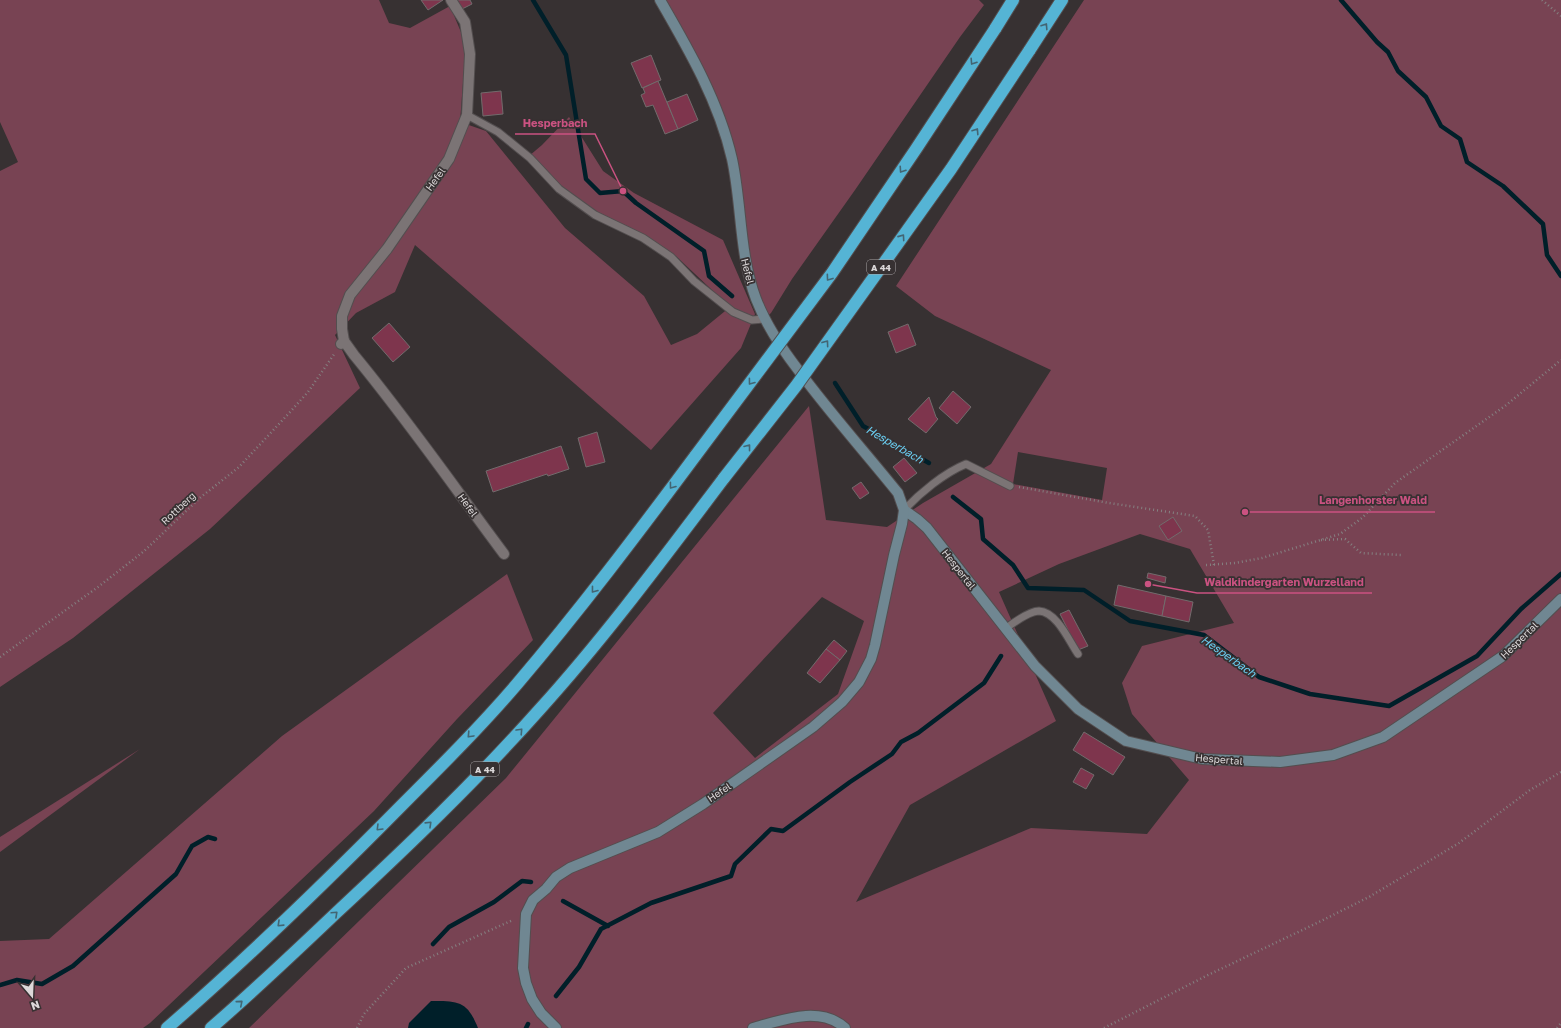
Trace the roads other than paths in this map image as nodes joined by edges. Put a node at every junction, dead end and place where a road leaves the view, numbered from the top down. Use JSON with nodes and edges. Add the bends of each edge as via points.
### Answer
{"nodes":[{"id":1,"x":451,"y":0,"type":"edge"},
{"id":2,"x":660,"y":0,"type":"edge"},
{"id":3,"x":1013,"y":0,"type":"edge"},
{"id":4,"x":1062,"y":0,"type":"edge"},
{"id":5,"x":467,"y":115,"type":"junction"},
{"id":6,"x":764,"y":318,"type":"junction"},
{"id":7,"x":1010,"y":486,"type":"road end"},
{"id":8,"x":904,"y":510,"type":"junction"},
{"id":9,"x":504,"y":554,"type":"dead end"},
{"id":10,"x":1561,"y":599,"type":"edge"},
{"id":11,"x":1006,"y":629,"type":"junction"},
{"id":12,"x":1078,"y":654,"type":"dead end"},
{"id":13,"x":167,"y":1028,"type":"edge"},
{"id":14,"x":211,"y":1028,"type":"edge"},
{"id":15,"x":556,"y":1028,"type":"edge"},
{"id":16,"x":753,"y":1028,"type":"edge"},
{"id":17,"x":845,"y":1028,"type":"edge"}],
"edges":[{"from":1,"to":5,"type":"street","name":"Hefel","via":[[465,22],[470,54]]},
{"from":2,"to":6,"type":"main road","name":"Hefel","via":[[691,54],[726,139],[732,161],[744,258]]},
{"from":3,"to":13,"type":"highway","one_way":true,"bridge":true,"via":[[832,274],[627,547],[516,686],[349,859],[223,979]]},
{"from":14,"to":4,"type":"highway","number":"A 44","one_way":true,"bridge":true,"via":[[360,891],[482,772],[595,646],[796,386],[951,168]]},
{"from":5,"to":6,"type":"lane","via":[[498,132],[530,158],[559,189],[595,215],[643,238],[671,257],[694,281],[733,312],[752,320]]},
{"from":5,"to":9,"type":"street","name":"Hefel","via":[[449,158],[387,249],[350,295],[342,316],[343,342],[446,474]]},
{"from":6,"to":8,"type":"main road","name":"Hefel","via":[[811,388],[898,493]]},
{"from":7,"to":8,"type":"lane","via":[[966,464],[953,469]]},
{"from":8,"to":11,"type":"main road","name":"Hespertal","via":[[927,528]]},
{"from":8,"to":15,"type":"main road","name":"Hefel","via":[[871,659],[859,682],[842,702],[813,727],[658,832],[570,868],[556,877],[532,900],[526,914],[523,968],[532,998],[541,1013]]},
{"from":10,"to":11,"type":"main road","name":"Hespertal","via":[[1503,656],[1383,737],[1333,755],[1280,762],[1202,759],[1126,741],[1078,709],[1036,666]]},
{"from":11,"to":12,"type":"lane","via":[[1021,618],[1038,611],[1047,613],[1056,619]]},
{"from":16,"to":17,"type":"main road","via":[[814,1015],[834,1020]]}]}
